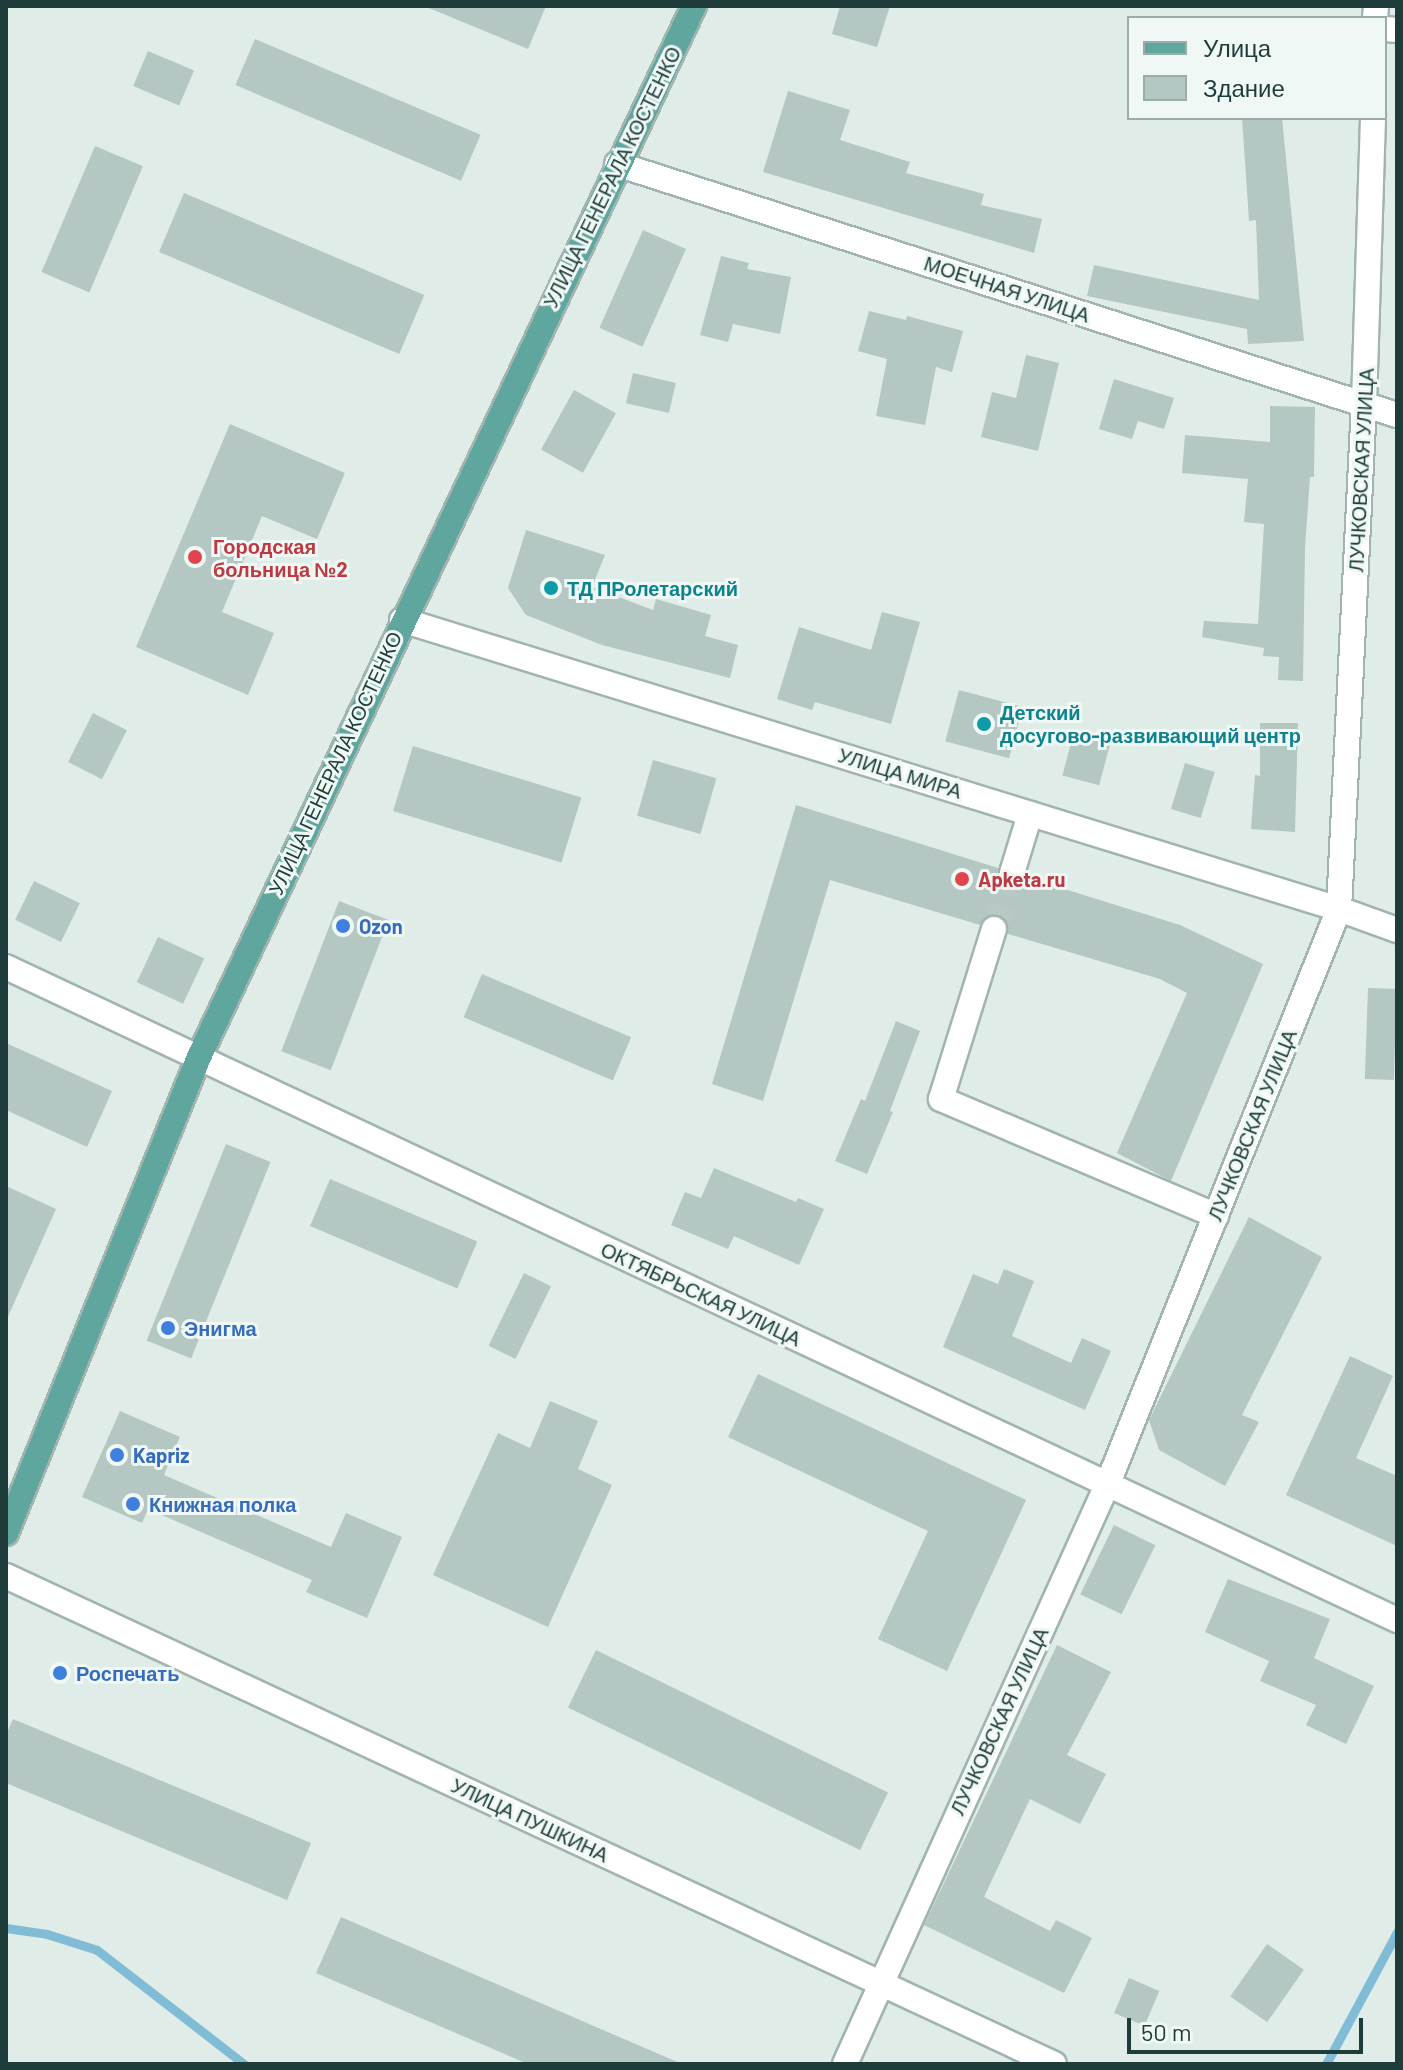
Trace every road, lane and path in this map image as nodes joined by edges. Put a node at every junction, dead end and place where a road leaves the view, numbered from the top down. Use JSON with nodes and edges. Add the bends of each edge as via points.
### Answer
{"nodes":[{"id":1,"x":694,"y":6,"type":"edge"},
{"id":2,"x":1373,"y":120,"type":"edge"},
{"id":3,"x":617,"y":164,"type":"junction"},
{"id":4,"x":1364,"y":404,"type":"junction"},
{"id":5,"x":1397,"y":415,"type":"edge"},
{"id":6,"x":402,"y":620,"type":"junction"},
{"id":7,"x":1030,"y":814,"type":"junction"},
{"id":8,"x":1012,"y":873,"type":"tunnel mouth"},
{"id":9,"x":1339,"y":909,"type":"junction"},
{"id":10,"x":994,"y":929,"type":"tunnel mouth"},
{"id":11,"x":1397,"y":930,"type":"edge"},
{"id":12,"x":6,"y":967,"type":"edge"},
{"id":13,"x":199,"y":1057,"type":"junction"},
{"id":14,"x":1216,"y":1216,"type":"junction"},
{"id":15,"x":1108,"y":1483,"type":"junction"},
{"id":16,"x":6,"y":1533,"type":"edge"},
{"id":17,"x":6,"y":1576,"type":"edge"},
{"id":18,"x":1397,"y":1620,"type":"edge"},
{"id":19,"x":879,"y":1982,"type":"junction"},
{"id":20,"x":845,"y":2064,"type":"edge"},
{"id":21,"x":1054,"y":2064,"type":"edge"}],
"edges":[{"from":1,"to":3,"type":"main road","name":"УЛИЦА ГЕНЕРАЛА КОСТЕНКО"},
{"from":2,"to":4,"type":"street","name":"ЛУЧКОВСКАЯ УЛИЦА"},
{"from":3,"to":4,"type":"street","name":"МОЕЧНАЯ УЛИЦА"},
{"from":3,"to":6,"type":"main road","name":"УЛИЦА ГЕНЕРАЛА КОСТЕНКО"},
{"from":4,"to":5,"type":"street","name":"МОЕЧНАЯ УЛИЦА"},
{"from":4,"to":9,"type":"street","name":"ЛУЧКОВСКАЯ УЛИЦА"},
{"from":6,"to":7,"type":"street","name":"УЛИЦА МИРА"},
{"from":6,"to":13,"type":"main road","name":"УЛИЦА ГЕНЕРАЛА КОСТЕНКО"},
{"from":7,"to":8,"type":"street"},
{"from":7,"to":9,"type":"street","name":"УЛИЦА МИРА"},
{"from":9,"to":11,"type":"street","name":"УЛИЦА МИРА"},
{"from":9,"to":14,"type":"street","name":"ЛУЧКОВСКАЯ УЛИЦА"},
{"from":10,"to":14,"type":"street","via":[[941,1099]]},
{"from":12,"to":13,"type":"street","name":"ОКТЯБРЬСКАЯ УЛИЦА"},
{"from":13,"to":15,"type":"street","name":"ОКТЯБРЬСКАЯ УЛИЦА"},
{"from":13,"to":16,"type":"main road","name":"УЛИЦА ГЕНЕРАЛА КОСТЕНКО"},
{"from":14,"to":15,"type":"street","name":"ЛУЧКОВСКАЯ УЛИЦА"},
{"from":15,"to":18,"type":"street","name":"ОКТЯБРЬСКАЯ УЛИЦА"},
{"from":15,"to":19,"type":"street","name":"ЛУЧКОВСКАЯ УЛИЦА"},
{"from":17,"to":19,"type":"street","name":"УЛИЦА ПУШКИНА"},
{"from":19,"to":20,"type":"street","name":"ЛУЧКОВСКАЯ УЛИЦА"},
{"from":19,"to":21,"type":"street","name":"УЛИЦА ПУШКИНА"}]}
